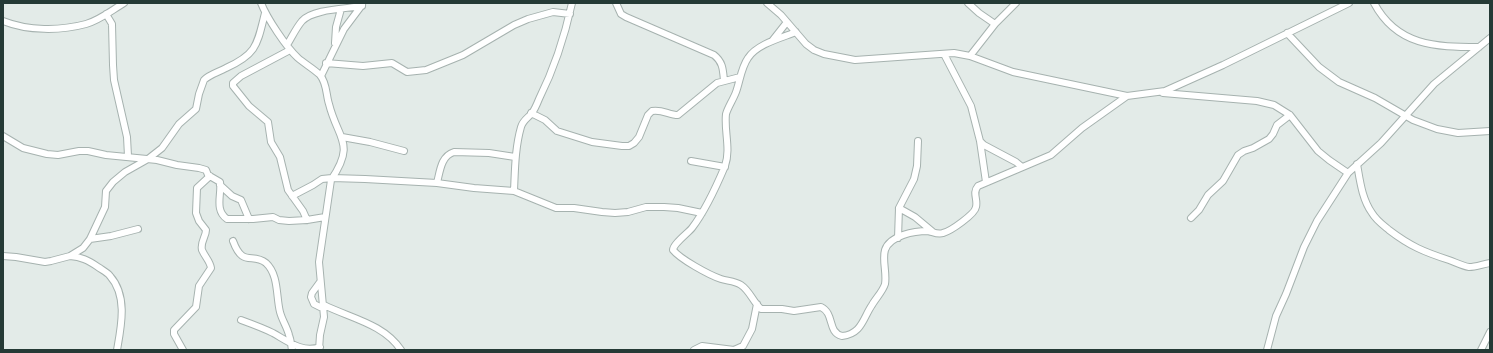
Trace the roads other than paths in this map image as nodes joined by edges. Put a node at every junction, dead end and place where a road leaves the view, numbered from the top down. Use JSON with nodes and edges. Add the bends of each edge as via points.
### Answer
{"nodes":[{"id":1,"x":124,"y":3,"type":"edge"},
{"id":2,"x":261,"y":3,"type":"edge"},
{"id":3,"x":572,"y":3,"type":"edge"},
{"id":4,"x":616,"y":3,"type":"edge"},
{"id":5,"x":767,"y":3,"type":"edge"},
{"id":6,"x":968,"y":3,"type":"edge"},
{"id":7,"x":1016,"y":3,"type":"edge"},
{"id":8,"x":1349,"y":3,"type":"edge"},
{"id":9,"x":1374,"y":3,"type":"edge"},
{"id":10,"x":362,"y":4,"type":"edge"},
{"id":11,"x":341,"y":9,"type":"junction"},
{"id":12,"x":265,"y":13,"type":"junction"},
{"id":13,"x":106,"y":14,"type":"junction"},
{"id":14,"x":570,"y":14,"type":"junction"},
{"id":15,"x":3,"y":21,"type":"edge"},
{"id":16,"x":787,"y":22,"type":"junction"},
{"id":17,"x":995,"y":24,"type":"junction"},
{"id":18,"x":796,"y":32,"type":"junction"},
{"id":19,"x":1287,"y":33,"type":"junction"},
{"id":20,"x":1490,"y":38,"type":"edge"},
{"id":21,"x":772,"y":41,"type":"junction"},
{"id":22,"x":336,"y":45,"type":"junction"},
{"id":23,"x":288,"y":47,"type":"junction"},
{"id":24,"x":1478,"y":47,"type":"junction"},
{"id":25,"x":944,"y":54,"type":"junction"},
{"id":26,"x":970,"y":56,"type":"junction"},
{"id":27,"x":326,"y":63,"type":"junction"},
{"id":28,"x":321,"y":76,"type":"junction"},
{"id":29,"x":740,"y":77,"type":"junction"},
{"id":30,"x":724,"y":81,"type":"junction"},
{"id":31,"x":1157,"y":93,"type":"junction"},
{"id":32,"x":1127,"y":96,"type":"junction"},
{"id":33,"x":531,"y":113,"type":"junction"},
{"id":34,"x":1290,"y":115,"type":"junction"},
{"id":35,"x":1406,"y":116,"type":"junction"},
{"id":36,"x":1490,"y":131,"type":"edge"},
{"id":37,"x":3,"y":136,"type":"edge"},
{"id":38,"x":342,"y":137,"type":"junction"},
{"id":39,"x":918,"y":141,"type":"dead end"},
{"id":40,"x":980,"y":141,"type":"junction"},
{"id":41,"x":404,"y":151,"type":"dead end"},
{"id":42,"x":128,"y":156,"type":"junction"},
{"id":43,"x":515,"y":157,"type":"junction"},
{"id":44,"x":148,"y":159,"type":"junction"},
{"id":45,"x":691,"y":161,"type":"dead end"},
{"id":46,"x":1357,"y":164,"type":"junction"},
{"id":47,"x":724,"y":167,"type":"junction"},
{"id":48,"x":1022,"y":167,"type":"junction"},
{"id":49,"x":1348,"y":173,"type":"junction"},
{"id":50,"x":210,"y":176,"type":"junction"},
{"id":51,"x":332,"y":178,"type":"junction"},
{"id":52,"x":986,"y":182,"type":"junction"},
{"id":53,"x":437,"y":183,"type":"junction"},
{"id":54,"x":220,"y":185,"type":"junction"},
{"id":55,"x":514,"y":191,"type":"junction"},
{"id":56,"x":292,"y":196,"type":"junction"},
{"id":57,"x":899,"y":208,"type":"junction"},
{"id":58,"x":702,"y":214,"type":"junction"},
{"id":59,"x":325,"y":217,"type":"junction"},
{"id":60,"x":1191,"y":218,"type":"dead end"},
{"id":61,"x":249,"y":219,"type":"junction"},
{"id":62,"x":308,"y":220,"type":"junction"},
{"id":63,"x":138,"y":229,"type":"dead end"},
{"id":64,"x":933,"y":232,"type":"junction"},
{"id":65,"x":898,"y":238,"type":"junction"},
{"id":66,"x":90,"y":239,"type":"junction"},
{"id":67,"x":233,"y":241,"type":"dead end"},
{"id":68,"x":3,"y":256,"type":"edge"},
{"id":69,"x":70,"y":256,"type":"junction"},
{"id":70,"x":1490,"y":263,"type":"edge"},
{"id":71,"x":320,"y":282,"type":"junction"},
{"id":72,"x":757,"y":304,"type":"junction"},
{"id":73,"x":324,"y":307,"type":"junction"},
{"id":74,"x":241,"y":320,"type":"dead end"},
{"id":75,"x":1490,"y":332,"type":"edge"},
{"id":76,"x":292,"y":347,"type":"edge"},
{"id":77,"x":320,"y":348,"type":"edge"},
{"id":78,"x":118,"y":350,"type":"edge"},
{"id":79,"x":182,"y":350,"type":"edge"},
{"id":80,"x":401,"y":350,"type":"edge"},
{"id":81,"x":694,"y":350,"type":"edge"},
{"id":82,"x":1267,"y":350,"type":"edge"},
{"id":83,"x":1481,"y":350,"type":"edge"}],
"edges":[{"from":1,"to":13,"type":"street"},
{"from":2,"to":12,"type":"street"},
{"from":3,"to":14,"type":"street"},
{"from":4,"to":30,"type":"street","via":[[621,14],[626,17],[714,55],[723,67]]},
{"from":5,"to":16,"type":"street"},
{"from":6,"to":17,"type":"street"},
{"from":7,"to":17,"type":"street"},
{"from":8,"to":19,"type":"street"},
{"from":9,"to":24,"type":"street","via":[[1393,27],[1417,42],[1436,46]]},
{"from":10,"to":11,"type":"street"},
{"from":10,"to":22,"type":"street"},
{"from":11,"to":22,"type":"street","via":[[336,27]]},
{"from":11,"to":23,"type":"street","via":[[307,17],[301,22]]},
{"from":12,"to":23,"type":"street"},
{"from":12,"to":44,"type":"street","via":[[253,50],[240,62],[204,80],[196,109],[179,124],[162,148]]},
{"from":13,"to":15,"type":"street","via":[[87,24],[68,28],[24,27]]},
{"from":13,"to":42,"type":"street","via":[[112,24],[114,80],[127,137]]},
{"from":14,"to":27,"type":"street","via":[[553,12],[528,18],[463,55],[426,70],[407,72],[392,63],[363,66]]},
{"from":14,"to":33,"type":"street","via":[[546,83]]},
{"from":16,"to":18,"type":"street"},
{"from":16,"to":21,"type":"street"},
{"from":17,"to":26,"type":"street"},
{"from":18,"to":21,"type":"street"},
{"from":18,"to":25,"type":"street","via":[[814,50],[844,59]]},
{"from":19,"to":31,"type":"street","via":[[1180,85]]},
{"from":19,"to":35,"type":"street","via":[[1319,68],[1339,82],[1375,98]]},
{"from":20,"to":24,"type":"street"},
{"from":21,"to":29,"type":"street","via":[[750,56]]},
{"from":22,"to":27,"type":"street"},
{"from":23,"to":28,"type":"street"},
{"from":23,"to":56,"type":"street","via":[[241,76],[233,86],[249,106],[268,122],[271,142],[280,157]]},
{"from":24,"to":35,"type":"street","via":[[1434,84]]},
{"from":25,"to":26,"type":"street"},
{"from":25,"to":40,"type":"street","via":[[971,106]]},
{"from":26,"to":32,"type":"street","via":[[1013,72]]},
{"from":27,"to":28,"type":"street"},
{"from":28,"to":38,"type":"street","via":[[331,114]]},
{"from":29,"to":30,"type":"street"},
{"from":29,"to":47,"type":"street","via":[[727,113],[727,154]]},
{"from":30,"to":33,"type":"street","via":[[712,87],[680,114],[673,115],[657,110],[650,112],[639,137],[628,146],[592,142],[562,133]]},
{"from":31,"to":32,"type":"street"},
{"from":31,"to":34,"type":"street","via":[[1256,101],[1274,105]]},
{"from":32,"to":48,"type":"street","via":[[1086,125],[1051,155]]},
{"from":33,"to":43,"type":"street","via":[[523,122]]},
{"from":34,"to":49,"type":"street","via":[[1318,151]]},
{"from":34,"to":60,"type":"street","via":[[1277,125],[1269,139],[1238,155],[1223,181],[1208,195]]},
{"from":35,"to":36,"type":"street","via":[[1437,129],[1458,133]]},
{"from":35,"to":46,"type":"street"},
{"from":37,"to":42,"type":"street","via":[[23,148],[47,154],[84,151]]},
{"from":38,"to":41,"type":"street"},
{"from":38,"to":51,"type":"street","via":[[343,160]]},
{"from":39,"to":57,"type":"street","via":[[914,179]]},
{"from":40,"to":48,"type":"street"},
{"from":40,"to":52,"type":"street"},
{"from":42,"to":44,"type":"street"},
{"from":43,"to":53,"type":"street","via":[[489,153],[451,153],[444,159]]},
{"from":43,"to":55,"type":"street"},
{"from":44,"to":50,"type":"street","via":[[177,166],[202,168]]},
{"from":44,"to":66,"type":"street","via":[[125,172],[106,191],[106,207]]},
{"from":45,"to":47,"type":"street"},
{"from":46,"to":49,"type":"street"},
{"from":46,"to":70,"type":"street","via":[[1360,184],[1372,215],[1398,237],[1425,252],[1465,266],[1476,267]]},
{"from":47,"to":58,"type":"street"},
{"from":48,"to":52,"type":"street"},
{"from":49,"to":82,"type":"street","via":[[1317,221],[1304,247],[1276,316]]},
{"from":50,"to":54,"type":"street","via":[[218,180]]},
{"from":50,"to":79,"type":"street","via":[[197,188],[196,211],[197,218],[206,230],[202,249],[211,268],[199,286],[196,307],[174,330]]},
{"from":51,"to":53,"type":"street"},
{"from":51,"to":56,"type":"street","via":[[322,179]]},
{"from":51,"to":59,"type":"street"},
{"from":52,"to":64,"type":"street","via":[[976,189],[976,206],[971,214],[943,233]]},
{"from":53,"to":55,"type":"street"},
{"from":54,"to":61,"type":"street","via":[[241,200]]},
{"from":54,"to":61,"type":"street","via":[[220,209],[224,218]]},
{"from":55,"to":58,"type":"street","via":[[556,208],[615,213],[664,207]]},
{"from":56,"to":62,"type":"street"},
{"from":57,"to":64,"type":"street"},
{"from":57,"to":65,"type":"street"},
{"from":58,"to":72,"type":"street","via":[[685,236],[674,245],[673,250],[700,269],[740,284]]},
{"from":59,"to":62,"type":"street"},
{"from":59,"to":71,"type":"street","via":[[319,262]]},
{"from":61,"to":62,"type":"street","via":[[269,216],[283,221]]},
{"from":63,"to":66,"type":"street"},
{"from":64,"to":65,"type":"street","via":[[908,234]]},
{"from":65,"to":72,"type":"street","via":[[885,250],[883,288],[862,325],[849,334],[837,334],[827,311],[821,307],[789,311],[763,310]]},
{"from":66,"to":69,"type":"street","via":[[83,248]]},
{"from":67,"to":76,"type":"street","via":[[243,257],[264,262],[269,267],[275,281],[280,314]]},
{"from":68,"to":69,"type":"street","via":[[45,262]]},
{"from":69,"to":78,"type":"street","via":[[87,259],[116,283],[122,319]]},
{"from":71,"to":73,"type":"street"},
{"from":71,"to":73,"type":"street","via":[[311,297],[314,304]]},
{"from":72,"to":81,"type":"street","via":[[752,329],[743,346],[734,350],[702,346]]},
{"from":73,"to":77,"type":"street"},
{"from":73,"to":80,"type":"street","via":[[374,327],[395,342]]},
{"from":74,"to":76,"type":"street","via":[[273,333]]},
{"from":75,"to":83,"type":"street"},
{"from":76,"to":77,"type":"street","via":[[308,350]]}]}
